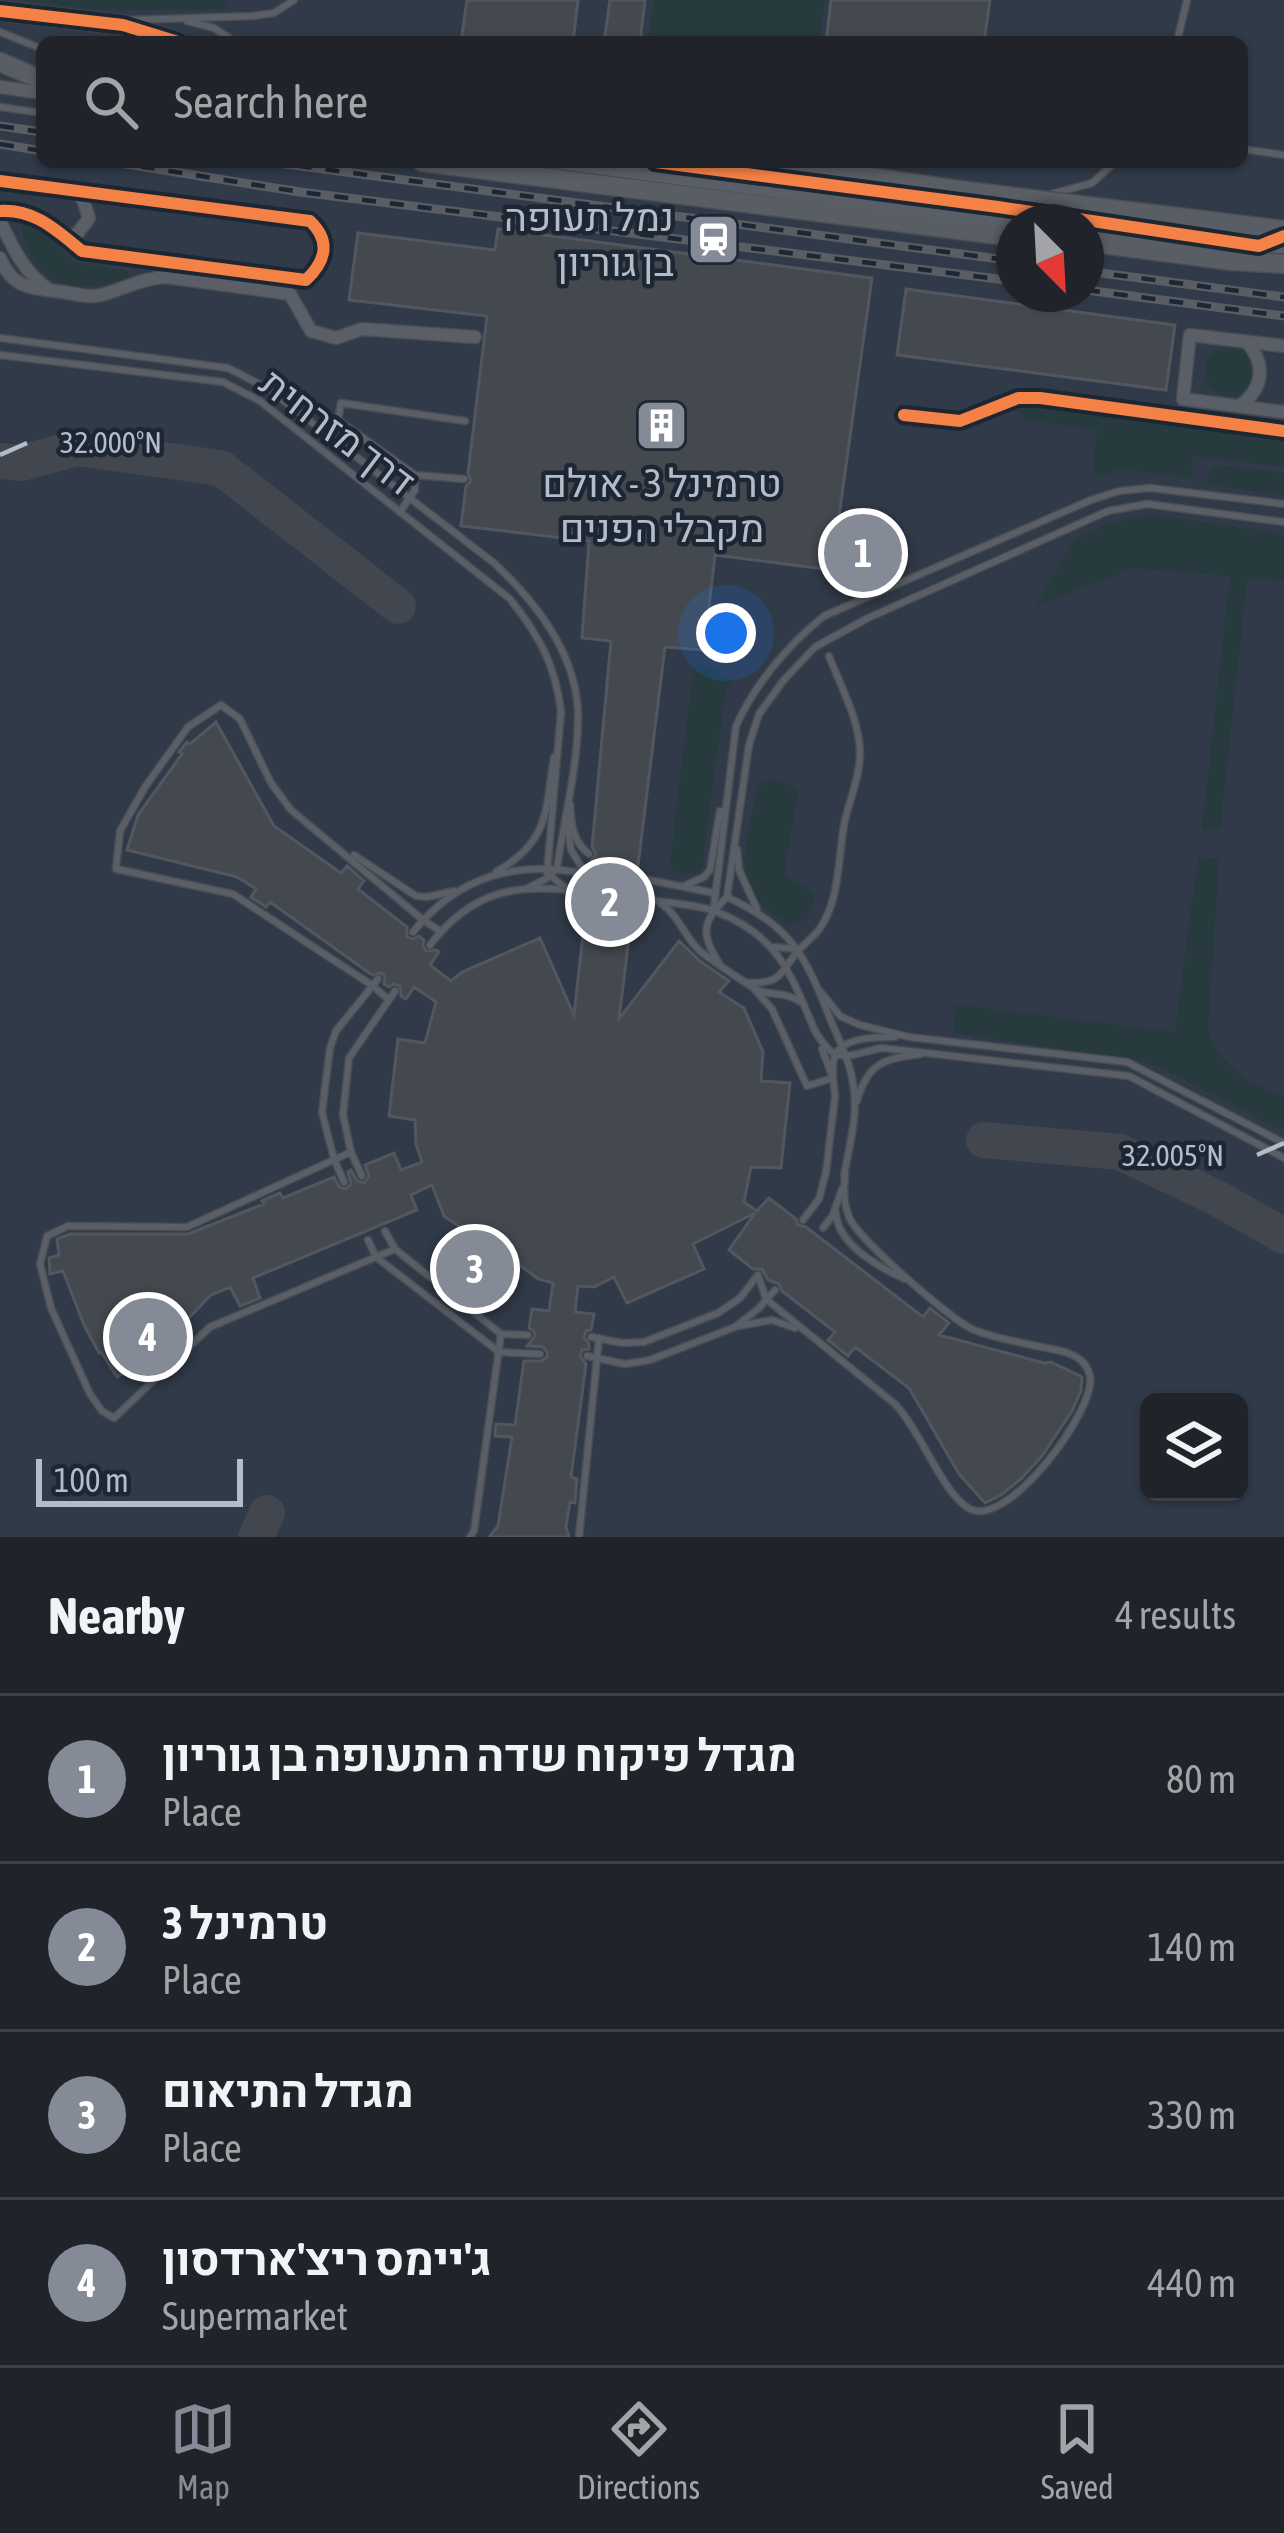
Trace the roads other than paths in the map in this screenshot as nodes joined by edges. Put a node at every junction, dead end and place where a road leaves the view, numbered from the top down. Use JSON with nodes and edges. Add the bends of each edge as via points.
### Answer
{"nodes":[{"id":1,"x":294,"y":0,"type":"edge"},
{"id":2,"x":1187,"y":0,"type":"edge"},
{"id":3,"x":0,"y":10,"type":"edge"},
{"id":4,"x":178,"y":19,"type":"junction"},
{"id":5,"x":84,"y":21,"type":"junction"},
{"id":6,"x":0,"y":32,"type":"edge"},
{"id":7,"x":159,"y":36,"type":"edge"},
{"id":8,"x":226,"y":36,"type":"edge"},
{"id":9,"x":1178,"y":36,"type":"edge"},
{"id":10,"x":36,"y":47,"type":"edge"},
{"id":11,"x":0,"y":61,"type":"edge"},
{"id":12,"x":36,"y":64,"type":"edge"},
{"id":13,"x":36,"y":77,"type":"edge"},
{"id":14,"x":0,"y":87,"type":"edge"},
{"id":15,"x":36,"y":92,"type":"edge"},
{"id":16,"x":0,"y":107,"type":"edge"},
{"id":17,"x":36,"y":111,"type":"edge"},
{"id":18,"x":1248,"y":150,"type":"edge"},
{"id":19,"x":1284,"y":155,"type":"edge"},
{"id":20,"x":471,"y":168,"type":"edge"},
{"id":21,"x":519,"y":168,"type":"edge"},
{"id":22,"x":599,"y":168,"type":"edge"},
{"id":23,"x":700,"y":168,"type":"edge"},
{"id":24,"x":807,"y":168,"type":"edge"},
{"id":25,"x":870,"y":168,"type":"edge"},
{"id":26,"x":1108,"y":168,"type":"edge"},
{"id":27,"x":0,"y":183,"type":"edge"},
{"id":28,"x":867,"y":190,"type":"junction"},
{"id":29,"x":76,"y":191,"type":"junction"},
{"id":30,"x":1010,"y":204,"type":"edge"},
{"id":31,"x":996,"y":207,"type":"edge"},
{"id":32,"x":0,"y":210,"type":"edge"},
{"id":33,"x":0,"y":221,"type":"edge"},
{"id":34,"x":996,"y":221,"type":"edge"},
{"id":35,"x":1104,"y":223,"type":"edge"},
{"id":36,"x":996,"y":233,"type":"edge"},
{"id":37,"x":996,"y":233,"type":"edge"},
{"id":38,"x":1284,"y":233,"type":"edge"},
{"id":39,"x":1104,"y":234,"type":"edge"},
{"id":40,"x":66,"y":238,"type":"junction"},
{"id":41,"x":1104,"y":246,"type":"edge"},
{"id":42,"x":0,"y":258,"type":"edge"},
{"id":43,"x":1284,"y":258,"type":"edge"},
{"id":44,"x":50,"y":290,"type":"junction"},
{"id":45,"x":475,"y":337,"type":"dead end"},
{"id":46,"x":0,"y":338,"type":"edge"},
{"id":47,"x":1246,"y":342,"type":"junction"},
{"id":48,"x":1284,"y":346,"type":"edge"},
{"id":49,"x":0,"y":355,"type":"edge"},
{"id":50,"x":1240,"y":406,"type":"junction"},
{"id":51,"x":1284,"y":412,"type":"edge"},
{"id":52,"x":904,"y":415,"type":"dead end"},
{"id":53,"x":465,"y":421,"type":"dead end"},
{"id":54,"x":1284,"y":431,"type":"edge"},
{"id":55,"x":415,"y":475,"type":"junction"},
{"id":56,"x":464,"y":479,"type":"dead end"},
{"id":57,"x":410,"y":498,"type":"junction"},
{"id":58,"x":1284,"y":504,"type":"edge"},
{"id":59,"x":400,"y":512,"type":"junction"},
{"id":60,"x":1284,"y":522,"type":"edge"},
{"id":61,"x":829,"y":656,"type":"dead end"},
{"id":62,"x":561,"y":712,"type":"junction"},
{"id":63,"x":729,"y":772,"type":"junction"},
{"id":64,"x":569,"y":789,"type":"junction"},
{"id":65,"x":737,"y":828,"type":"junction"},
{"id":66,"x":328,"y":838,"type":"junction"},
{"id":67,"x":590,"y":854,"type":"dead end"},
{"id":68,"x":557,"y":868,"type":"junction"},
{"id":69,"x":548,"y":872,"type":"junction"},
{"id":70,"x":491,"y":875,"type":"junction"},
{"id":71,"x":644,"y":878,"type":"dead end"},
{"id":72,"x":469,"y":886,"type":"junction"},
{"id":73,"x":683,"y":886,"type":"junction"},
{"id":74,"x":526,"y":889,"type":"junction"},
{"id":75,"x":568,"y":890,"type":"junction"},
{"id":76,"x":584,"y":892,"type":"dead end"},
{"id":77,"x":715,"y":893,"type":"junction"},
{"id":78,"x":727,"y":897,"type":"junction"},
{"id":79,"x":643,"y":898,"type":"dead end"},
{"id":80,"x":657,"y":902,"type":"junction"},
{"id":81,"x":714,"y":910,"type":"junction"},
{"id":82,"x":759,"y":913,"type":"junction"},
{"id":83,"x":423,"y":920,"type":"junction"},
{"id":84,"x":440,"y":931,"type":"junction"},
{"id":85,"x":413,"y":932,"type":"dead end"},
{"id":86,"x":430,"y":945,"type":"dead end"},
{"id":87,"x":773,"y":947,"type":"junction"},
{"id":88,"x":800,"y":949,"type":"junction"},
{"id":89,"x":719,"y":963,"type":"junction"},
{"id":90,"x":788,"y":969,"type":"junction"},
{"id":91,"x":375,"y":982,"type":"junction"},
{"id":92,"x":749,"y":983,"type":"junction"},
{"id":93,"x":395,"y":991,"type":"dead end"},
{"id":94,"x":820,"y":991,"type":"junction"},
{"id":95,"x":389,"y":1000,"type":"junction"},
{"id":96,"x":803,"y":1004,"type":"junction"},
{"id":97,"x":814,"y":1029,"type":"junction"},
{"id":98,"x":909,"y":1036,"type":"junction"},
{"id":99,"x":841,"y":1053,"type":"junction"},
{"id":100,"x":932,"y":1053,"type":"junction"},
{"id":101,"x":833,"y":1078,"type":"junction"},
{"id":102,"x":855,"y":1111,"type":"junction"},
{"id":103,"x":1284,"y":1143,"type":"edge"},
{"id":104,"x":351,"y":1152,"type":"junction"},
{"id":105,"x":1284,"y":1158,"type":"edge"},
{"id":106,"x":334,"y":1159,"type":"junction"},
{"id":107,"x":844,"y":1173,"type":"junction"},
{"id":108,"x":362,"y":1176,"type":"dead end"},
{"id":109,"x":344,"y":1182,"type":"dead end"},
{"id":110,"x":837,"y":1204,"type":"junction"},
{"id":111,"x":802,"y":1220,"type":"dead end"},
{"id":112,"x":823,"y":1228,"type":"dead end"},
{"id":113,"x":385,"y":1231,"type":"dead end"},
{"id":114,"x":368,"y":1240,"type":"dead end"},
{"id":115,"x":395,"y":1249,"type":"junction"},
{"id":116,"x":376,"y":1257,"type":"junction"},
{"id":117,"x":911,"y":1282,"type":"junction"},
{"id":118,"x":775,"y":1289,"type":"dead end"},
{"id":119,"x":766,"y":1299,"type":"junction"},
{"id":120,"x":735,"y":1327,"type":"junction"},
{"id":121,"x":501,"y":1334,"type":"junction"},
{"id":122,"x":528,"y":1335,"type":"dead end"},
{"id":123,"x":808,"y":1335,"type":"junction"},
{"id":124,"x":499,"y":1352,"type":"junction"},
{"id":125,"x":540,"y":1354,"type":"dead end"},
{"id":126,"x":591,"y":1356,"type":"junction"},
{"id":127,"x":470,"y":1537,"type":"edge"},
{"id":128,"x":579,"y":1537,"type":"edge"}],
"edges":[{"from":1,"to":4,"type":"lane","via":[[274,13]]},
{"from":2,"to":9,"type":"lane"},
{"from":3,"to":5,"type":"street"},
{"from":4,"to":5,"type":"lane"},
{"from":4,"to":8,"type":"lane"},
{"from":5,"to":7,"type":"street"},
{"from":6,"to":10,"type":"lane"},
{"from":11,"to":12,"type":"street"},
{"from":11,"to":13,"type":"street"},
{"from":14,"to":15,"type":"street"},
{"from":16,"to":17,"type":"lane"},
{"from":18,"to":19,"type":"lane"},
{"from":20,"to":36,"type":"street"},
{"from":21,"to":37,"type":"street"},
{"from":22,"to":34,"type":"street"},
{"from":23,"to":28,"type":"street"},
{"from":24,"to":38,"type":"street","bridge":true},
{"from":25,"to":28,"type":"lane"},
{"from":26,"to":30,"type":"lane","via":[[1092,183]]},
{"from":27,"to":29,"type":"street"},
{"from":27,"to":32,"type":"street"},
{"from":28,"to":31,"type":"street"},
{"from":29,"to":40,"type":"street","via":[[89,218]]},
{"from":29,"to":40,"type":"street","via":[[310,221],[324,240],[323,258],[306,280],[82,251]]},
{"from":32,"to":40,"type":"street","via":[[28,212]]},
{"from":33,"to":44,"type":"street","via":[[22,265]]},
{"from":35,"to":38,"type":"street","via":[[1258,246]]},
{"from":39,"to":43,"type":"street","bridge":true},
{"from":41,"to":43,"type":"street","bridge":true,"via":[[1232,261]]},
{"from":42,"to":44,"type":"street","via":[[22,285]]},
{"from":44,"to":45,"type":"street","via":[[97,297],[166,277],[290,294],[311,332],[336,338],[362,328]]},
{"from":46,"to":57,"type":"lane","via":[[228,368]]},
{"from":47,"to":48,"type":"street"},
{"from":47,"to":50,"type":"street","via":[[1261,380]]},
{"from":47,"to":50,"type":"street","via":[[1190,335],[1183,399]]},
{"from":49,"to":59,"type":"lane","name":"דרך מזרחית","via":[[223,382],[260,401]]},
{"from":50,"to":51,"type":"street"},
{"from":52,"to":54,"type":"street","via":[[960,421],[1018,398],[1040,398]]},
{"from":53,"to":55,"type":"lane","via":[[341,403],[338,420]]},
{"from":55,"to":56,"type":"lane"},
{"from":55,"to":57,"type":"lane"},
{"from":57,"to":59,"type":"lane"},
{"from":57,"to":64,"type":"lane","via":[[494,563],[554,634],[578,716]]},
{"from":58,"to":63,"type":"lane","via":[[1119,491],[859,599],[808,629],[748,700]]},
{"from":59,"to":62,"type":"lane","name":"דרך מזרחית","via":[[510,598],[550,662]]},
{"from":60,"to":65,"type":"lane","via":[[1148,504],[1108,511],[833,636],[759,714]]},
{"from":61,"to":88,"type":"lane","via":[[860,754],[831,908]]},
{"from":62,"to":69,"type":"lane"},
{"from":62,"to":70,"type":"lane","via":[[542,825],[526,851]]},
{"from":63,"to":73,"type":"lane","via":[[710,870]]},
{"from":63,"to":77,"type":"lane"},
{"from":64,"to":67,"type":"lane","via":[[575,837]]},
{"from":64,"to":68,"type":"lane"},
{"from":64,"to":68,"type":"lane","via":[[571,850],[586,874]]},
{"from":65,"to":78,"type":"lane"},
{"from":65,"to":82,"type":"lane","via":[[739,870]]},
{"from":66,"to":72,"type":"lane","via":[[416,896]]},
{"from":66,"to":83,"type":"lane"},
{"from":66,"to":91,"type":"lane","via":[[292,810],[240,719],[221,705],[188,727],[145,788],[120,831],[116,869],[233,894]]},
{"from":68,"to":69,"type":"lane"},
{"from":69,"to":70,"type":"lane"},
{"from":69,"to":74,"type":"lane"},
{"from":69,"to":75,"type":"lane"},
{"from":70,"to":72,"type":"lane"},
{"from":71,"to":73,"type":"lane"},
{"from":72,"to":83,"type":"lane"},
{"from":73,"to":77,"type":"lane"},
{"from":74,"to":75,"type":"lane"},
{"from":74,"to":84,"type":"lane","via":[[461,910]]},
{"from":75,"to":76,"type":"lane"},
{"from":77,"to":78,"type":"lane"},
{"from":77,"to":81,"type":"lane"},
{"from":78,"to":81,"type":"lane"},
{"from":78,"to":82,"type":"lane"},
{"from":79,"to":80,"type":"lane"},
{"from":80,"to":81,"type":"lane"},
{"from":80,"to":89,"type":"lane"},
{"from":81,"to":87,"type":"lane"},
{"from":81,"to":89,"type":"lane","via":[[705,934]]},
{"from":82,"to":88,"type":"lane"},
{"from":83,"to":84,"type":"lane"},
{"from":83,"to":85,"type":"lane"},
{"from":84,"to":86,"type":"lane"},
{"from":87,"to":88,"type":"lane"},
{"from":87,"to":90,"type":"lane"},
{"from":88,"to":90,"type":"lane"},
{"from":88,"to":94,"type":"lane"},
{"from":89,"to":92,"type":"lane"},
{"from":90,"to":92,"type":"lane"},
{"from":90,"to":96,"type":"lane"},
{"from":91,"to":95,"type":"lane"},
{"from":91,"to":106,"type":"lane","via":[[330,1048],[322,1112]]},
{"from":92,"to":96,"type":"lane"},
{"from":92,"to":101,"type":"lane","via":[[772,1009],[806,1087]]},
{"from":93,"to":95,"type":"lane"},
{"from":94,"to":98,"type":"lane","via":[[839,1016]]},
{"from":94,"to":99,"type":"lane"},
{"from":95,"to":104,"type":"lane","via":[[349,1058],[343,1115]]},
{"from":96,"to":97,"type":"lane"},
{"from":97,"to":99,"type":"lane","via":[[824,1047]]},
{"from":97,"to":101,"type":"lane"},
{"from":98,"to":99,"type":"lane","via":[[870,1038]]},
{"from":98,"to":103,"type":"lane","via":[[1127,1063]]},
{"from":99,"to":100,"type":"lane"},
{"from":99,"to":101,"type":"lane"},
{"from":99,"to":102,"type":"lane"},
{"from":100,"to":102,"type":"lane","via":[[879,1064],[863,1081]]},
{"from":100,"to":105,"type":"lane","via":[[1129,1076]]},
{"from":101,"to":111,"type":"lane","via":[[826,1172]]},
{"from":102,"to":107,"type":"lane"},
{"from":104,"to":106,"type":"lane"},
{"from":104,"to":108,"type":"lane"},
{"from":106,"to":109,"type":"lane"},
{"from":106,"to":116,"type":"lane","via":[[187,1227],[68,1226],[47,1236],[40,1264],[51,1308],[90,1394],[115,1418],[210,1327]]},
{"from":107,"to":110,"type":"lane"},
{"from":107,"to":117,"type":"lane","via":[[856,1230]]},
{"from":110,"to":112,"type":"lane"},
{"from":110,"to":117,"type":"lane","via":[[838,1229],[850,1242]]},
{"from":113,"to":115,"type":"lane"},
{"from":114,"to":116,"type":"lane"},
{"from":115,"to":116,"type":"lane"},
{"from":115,"to":121,"type":"lane"},
{"from":116,"to":124,"type":"lane"},
{"from":117,"to":123,"type":"lane","via":[[971,1329],[1078,1357],[1090,1375],[1067,1435],[992,1511],[968,1509],[952,1495],[911,1420]]},
{"from":118,"to":119,"type":"lane"},
{"from":119,"to":120,"type":"lane"},
{"from":119,"to":123,"type":"lane"},
{"from":119,"to":126,"type":"lane","via":[[758,1276],[729,1305],[644,1342],[595,1338]]},
{"from":120,"to":123,"type":"lane","via":[[772,1320]]},
{"from":120,"to":126,"type":"lane","via":[[650,1360]]},
{"from":121,"to":122,"type":"lane"},
{"from":121,"to":124,"type":"lane"},
{"from":124,"to":125,"type":"lane"},
{"from":124,"to":127,"type":"lane"},
{"from":126,"to":128,"type":"lane"}]}
